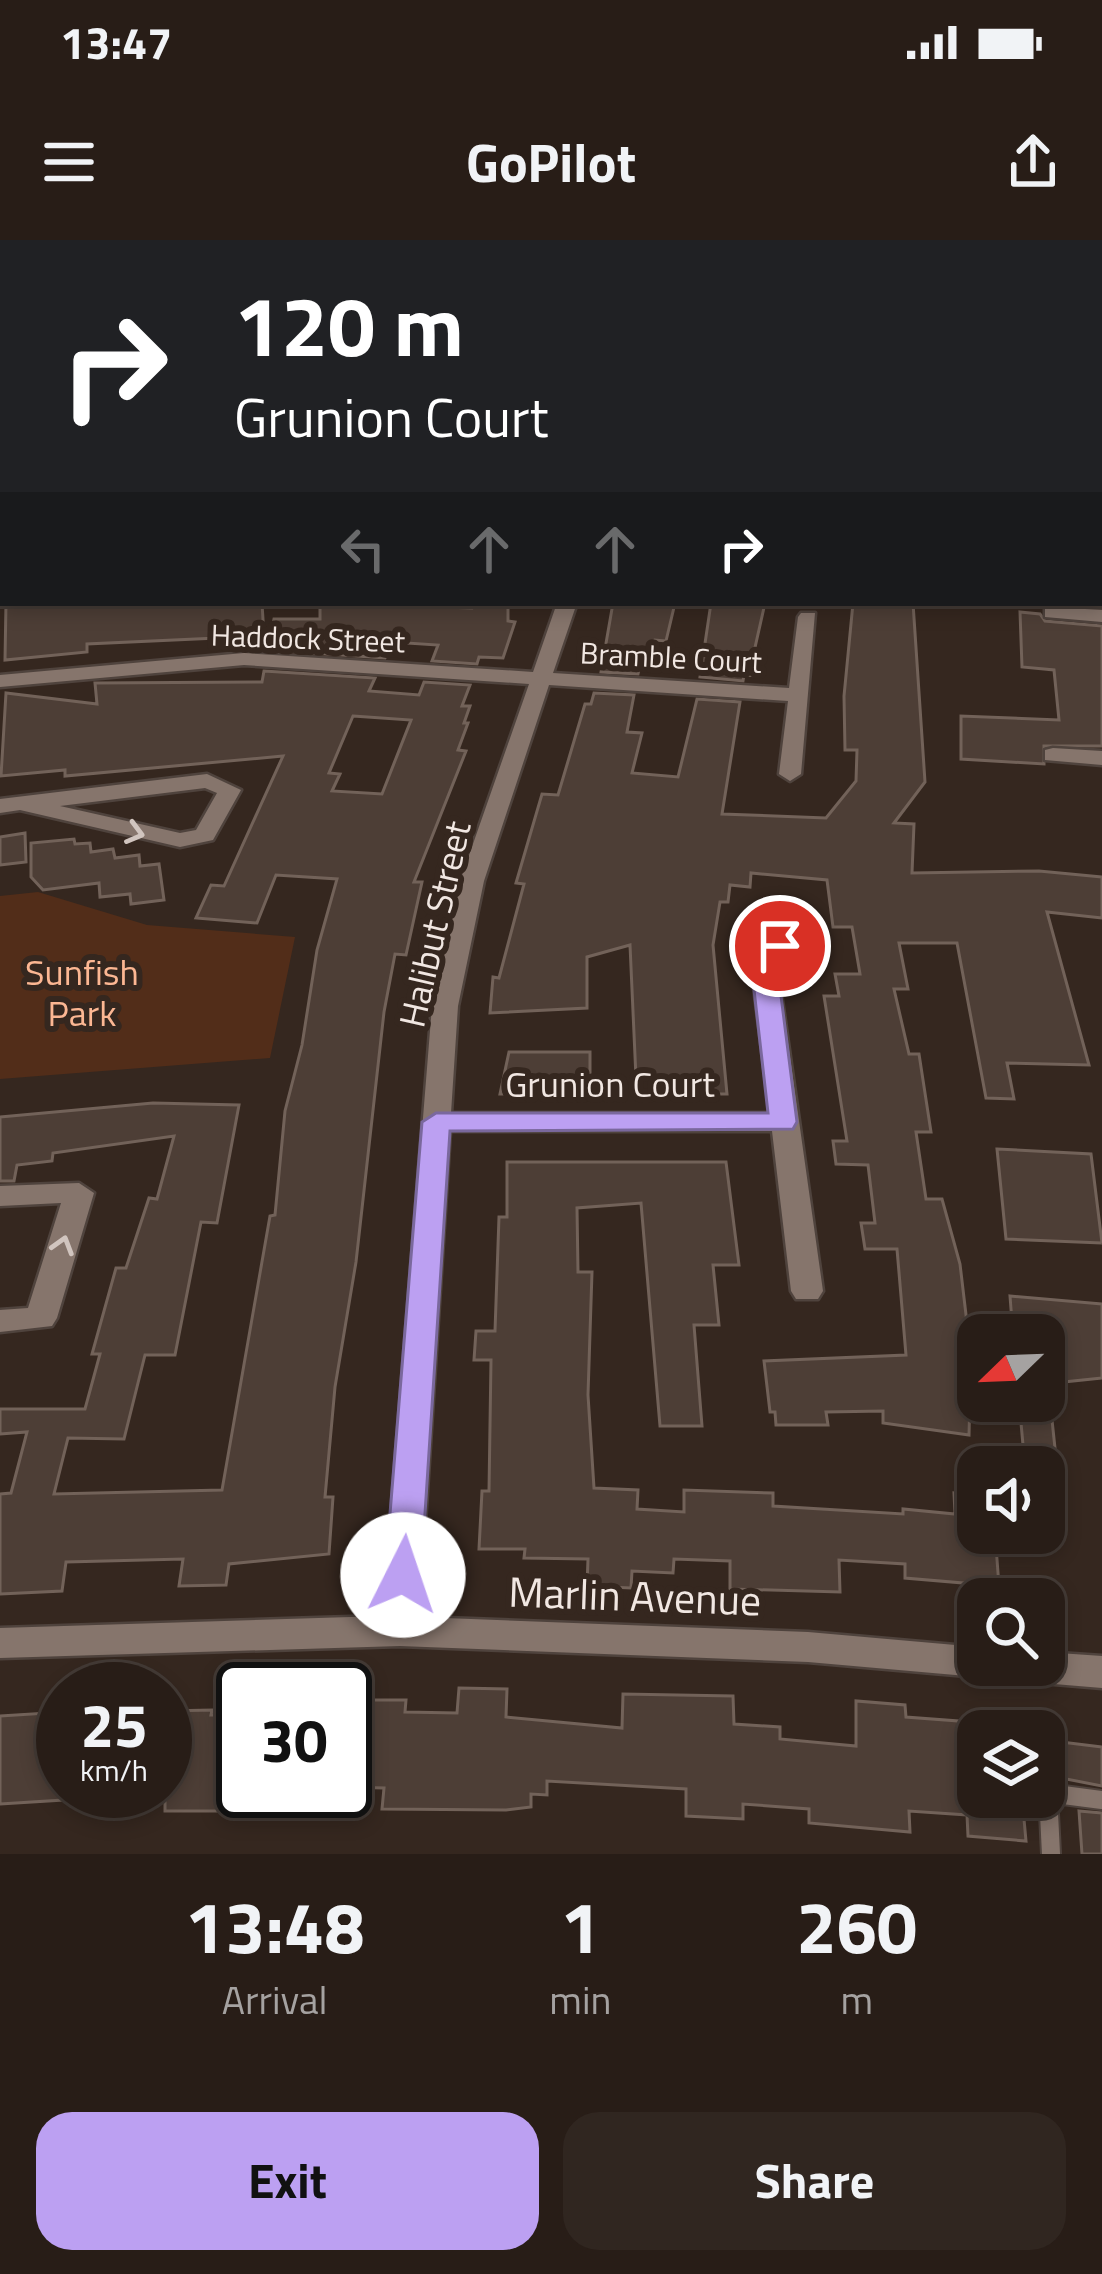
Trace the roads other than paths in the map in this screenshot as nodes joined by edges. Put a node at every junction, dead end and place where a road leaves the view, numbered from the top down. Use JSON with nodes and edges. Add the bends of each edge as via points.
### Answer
{"nodes":[{"id":1,"x":566,"y":606,"type":"edge"},
{"id":2,"x":1052,"y":613,"type":"dead end"},
{"id":3,"x":808,"y":616,"type":"dead end"},
{"id":4,"x":1102,"y":616,"type":"edge"},
{"id":5,"x":542,"y":680,"type":"junction"},
{"id":6,"x":0,"y":682,"type":"edge"},
{"id":7,"x":796,"y":695,"type":"junction"},
{"id":8,"x":1054,"y":754,"type":"dead end"},
{"id":9,"x":1102,"y":758,"type":"edge"},
{"id":10,"x":790,"y":773,"type":"dead end"},
{"id":11,"x":11,"y":805,"type":"edge"},
{"id":12,"x":780,"y":946,"type":"dead end"},
{"id":13,"x":436,"y":1122,"type":"junction"},
{"id":14,"x":783,"y":1122,"type":"junction"},
{"id":15,"x":0,"y":1196,"type":"edge"},
{"id":16,"x":807,"y":1291,"type":"dead end"},
{"id":17,"x":0,"y":1321,"type":"edge"},
{"id":18,"x":400,"y":1630,"type":"junction"},
{"id":19,"x":0,"y":1643,"type":"edge"},
{"id":20,"x":957,"y":1660,"type":"edge"},
{"id":21,"x":1065,"y":1669,"type":"edge"},
{"id":22,"x":1102,"y":1672,"type":"edge"},
{"id":23,"x":1102,"y":1800,"type":"edge"},
{"id":24,"x":1051,"y":1854,"type":"edge"}],
"edges":[{"from":1,"to":5,"type":"street","name":"Halibut Street"},
{"from":2,"to":4,"type":"street"},
{"from":3,"to":7,"type":"street","name":"Bramble Court"},
{"from":5,"to":6,"type":"street","name":"Haddock Street","via":[[244,659]]},
{"from":5,"to":7,"type":"street","name":"Bramble Court"},
{"from":5,"to":13,"type":"street","name":"Halibut Street","via":[[472,881],[445,1006]]},
{"from":7,"to":10,"type":"street","name":"Bramble Court"},
{"from":8,"to":9,"type":"street"},
{"from":11,"to":11,"type":"street","one_way":true,"via":[[180,840],[205,835],[230,790],[207,781]]},
{"from":12,"to":14,"type":"street","via":[[765,972]]},
{"from":13,"to":14,"type":"street","name":"Grunion Court"},
{"from":13,"to":18,"type":"street","name":"Halibut Street"},
{"from":14,"to":16,"type":"street"},
{"from":17,"to":15,"type":"street","one_way":true,"via":[[41,1318],[79,1192]]},
{"from":18,"to":19,"type":"street","name":"Marlin Avenue"},
{"from":18,"to":20,"type":"street","name":"Marlin Avenue"},
{"from":21,"to":22,"type":"street"},
{"from":23,"to":24,"type":"lane","via":[[1048,1793]]}]}
